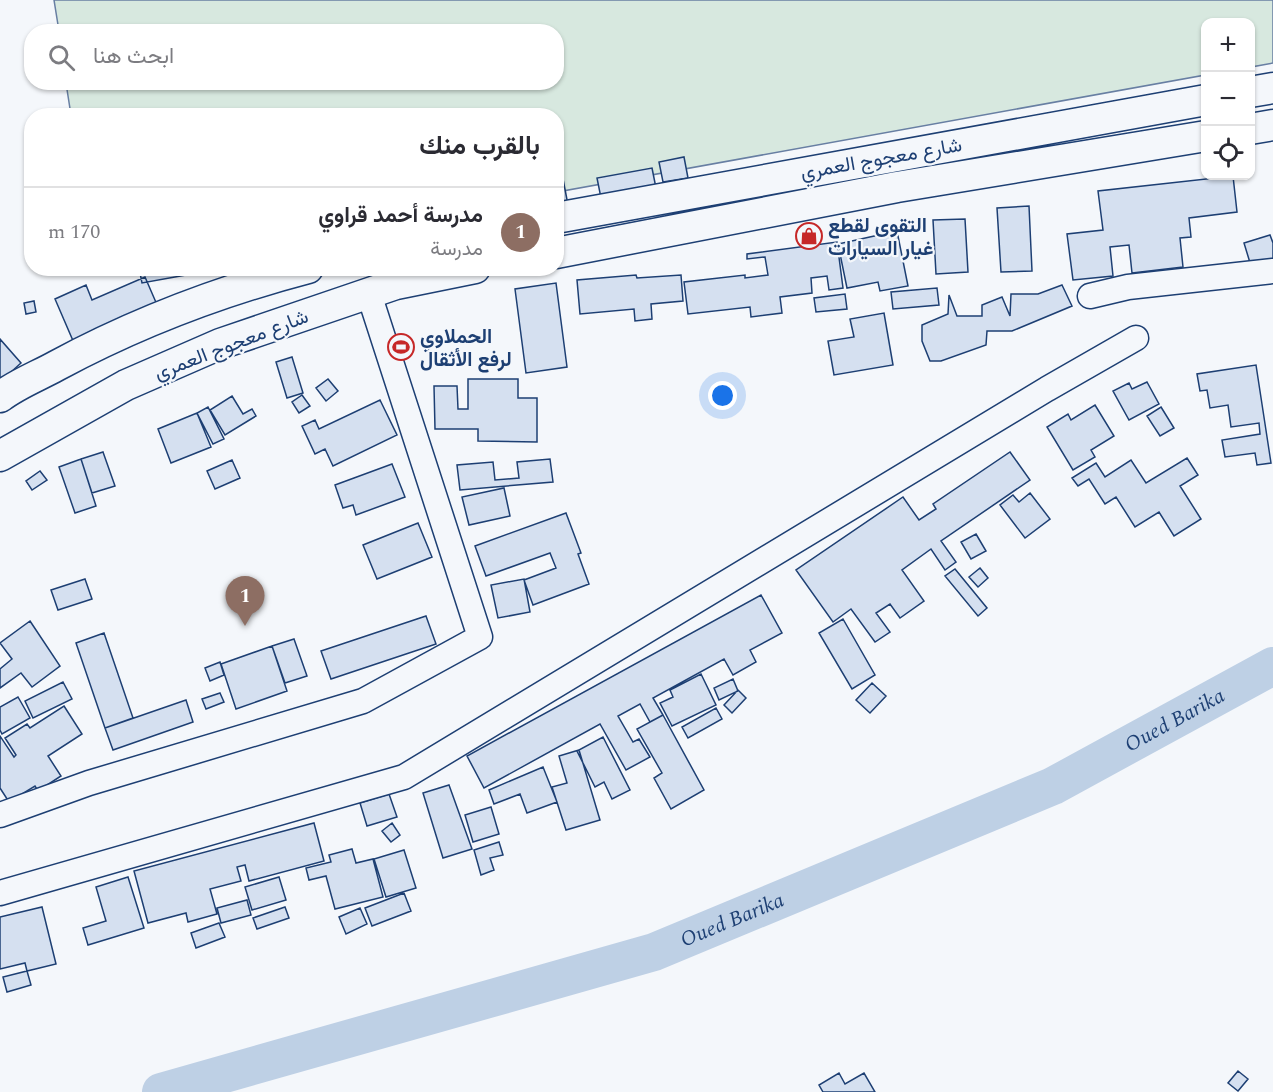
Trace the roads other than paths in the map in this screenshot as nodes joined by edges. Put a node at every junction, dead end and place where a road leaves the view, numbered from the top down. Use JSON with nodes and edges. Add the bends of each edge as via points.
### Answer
{"nodes":[{"id":1,"x":1273,"y":88,"type":"edge"},
{"id":2,"x":1255,"y":91,"type":"edge"},
{"id":3,"x":1201,"y":101,"type":"edge"},
{"id":4,"x":1273,"y":125,"type":"edge"},
{"id":5,"x":1255,"y":128,"type":"edge"},
{"id":6,"x":1201,"y":137,"type":"edge"},
{"id":7,"x":564,"y":217,"type":"edge"},
{"id":8,"x":564,"y":251,"type":"edge"},
{"id":9,"x":1273,"y":271,"type":"edge"},
{"id":10,"x":279,"y":276,"type":"edge"},
{"id":11,"x":436,"y":276,"type":"edge"},
{"id":12,"x":369,"y":294,"type":"junction"},
{"id":13,"x":1090,"y":296,"type":"dead end"},
{"id":14,"x":1136,"y":338,"type":"dead end"},
{"id":15,"x":0,"y":397,"type":"edge"},
{"id":16,"x":0,"y":456,"type":"edge"},
{"id":17,"x":0,"y":814,"type":"edge"},
{"id":18,"x":0,"y":894,"type":"edge"}],
"edges":[{"from":1,"to":2,"type":"main road"},
{"from":3,"to":7,"type":"main road","name":"شارع معجوج العمري"},
{"from":4,"to":5,"type":"main road"},
{"from":6,"to":8,"type":"main road","name":"شارع معجوج العمري","via":[[897,187]]},
{"from":9,"to":13,"type":"street","via":[[1128,287]]},
{"from":10,"to":15,"type":"main road","via":[[145,322]]},
{"from":11,"to":12,"type":"main road","name":"شارع معجوج العمري"},
{"from":12,"to":16,"type":"main road","name":"شارع معجوج العمري","via":[[220,344],[126,385]]},
{"from":12,"to":17,"type":"street","via":[[480,637],[363,700]]},
{"from":14,"to":18,"type":"street","via":[[404,777]]}]}
